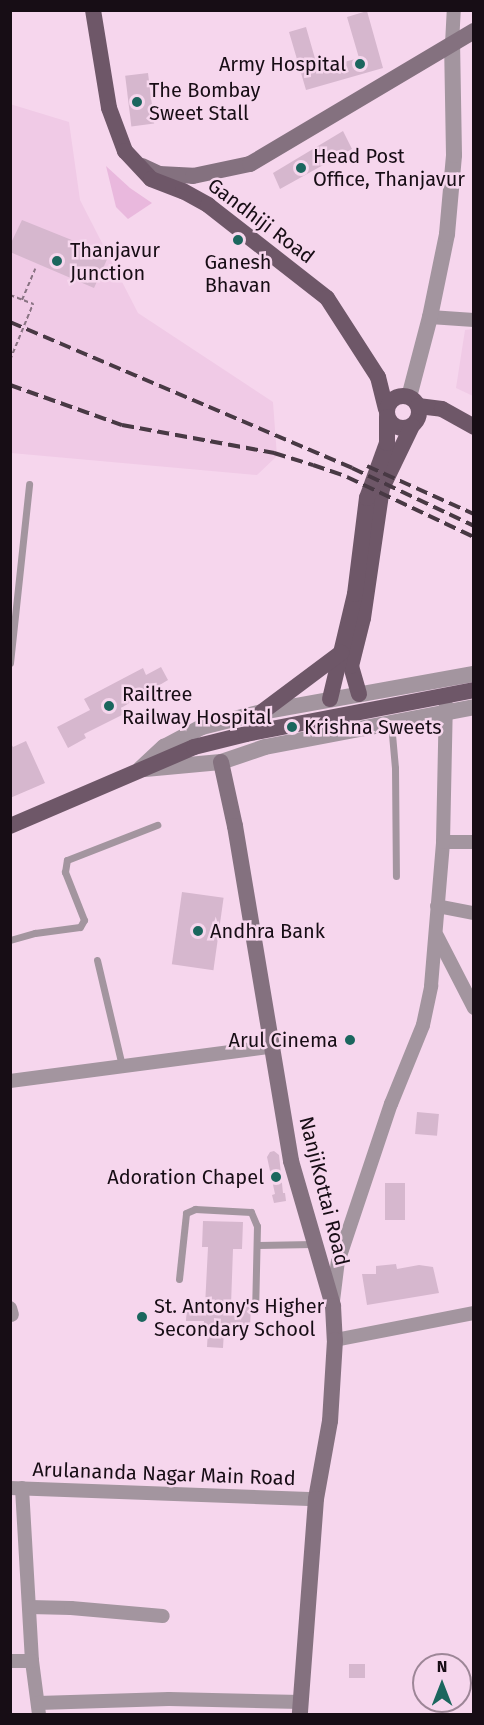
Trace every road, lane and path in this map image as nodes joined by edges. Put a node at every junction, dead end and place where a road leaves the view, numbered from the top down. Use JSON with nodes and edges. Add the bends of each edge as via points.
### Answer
{"nodes":[{"id":1,"x":93,"y":10,"type":"edge"},
{"id":2,"x":454,"y":10,"type":"edge"},
{"id":3,"x":474,"y":31,"type":"edge"},
{"id":4,"x":452,"y":44,"type":"junction"},
{"id":5,"x":155,"y":176,"type":"junction"},
{"id":6,"x":35,"y":268,"type":"dead end"},
{"id":7,"x":10,"y":295,"type":"edge"},
{"id":8,"x":22,"y":300,"type":"junction"},
{"id":9,"x":430,"y":317,"type":"junction"},
{"id":10,"x":474,"y":320,"type":"edge"},
{"id":11,"x":365,"y":354,"type":"junction"},
{"id":12,"x":10,"y":360,"type":"edge"},
{"id":13,"x":412,"y":409,"type":"junction"},
{"id":14,"x":387,"y":413,"type":"junction"},
{"id":15,"x":470,"y":426,"type":"edge"},
{"id":16,"x":29,"y":484,"type":"dead end"},
{"id":17,"x":341,"y":653,"type":"junction"},
{"id":18,"x":10,"y":663,"type":"edge"},
{"id":19,"x":474,"y":674,"type":"edge"},
{"id":20,"x":441,"y":679,"type":"junction"},
{"id":21,"x":474,"y":690,"type":"edge"},
{"id":22,"x":360,"y":694,"type":"junction"},
{"id":23,"x":330,"y":699,"type":"junction"},
{"id":24,"x":474,"y":707,"type":"edge"},
{"id":25,"x":447,"y":711,"type":"junction"},
{"id":26,"x":262,"y":712,"type":"junction"},
{"id":27,"x":391,"y":723,"type":"junction"},
{"id":28,"x":221,"y":762,"type":"junction"},
{"id":29,"x":140,"y":769,"type":"junction"},
{"id":30,"x":157,"y":825,"type":"dead end"},
{"id":31,"x":10,"y":826,"type":"edge"},
{"id":32,"x":443,"y":842,"type":"junction"},
{"id":33,"x":474,"y":842,"type":"edge"},
{"id":34,"x":396,"y":876,"type":"dead end"},
{"id":35,"x":437,"y":906,"type":"junction"},
{"id":36,"x":474,"y":913,"type":"edge"},
{"id":37,"x":437,"y":936,"type":"junction"},
{"id":38,"x":10,"y":940,"type":"edge"},
{"id":39,"x":97,"y":960,"type":"dead end"},
{"id":40,"x":474,"y":1008,"type":"edge"},
{"id":41,"x":270,"y":1047,"type":"junction"},
{"id":42,"x":122,"y":1066,"type":"junction"},
{"id":43,"x":10,"y":1081,"type":"edge"},
{"id":44,"x":314,"y":1244,"type":"junction"},
{"id":45,"x":258,"y":1245,"type":"junction"},
{"id":46,"x":179,"y":1279,"type":"dead end"},
{"id":47,"x":333,"y":1306,"type":"junction"},
{"id":48,"x":255,"y":1311,"type":"dead end"},
{"id":49,"x":474,"y":1313,"type":"edge"},
{"id":50,"x":335,"y":1340,"type":"junction"},
{"id":51,"x":16,"y":1488,"type":"edge"},
{"id":52,"x":316,"y":1499,"type":"junction"},
{"id":53,"x":30,"y":1607,"type":"junction"},
{"id":54,"x":163,"y":1616,"type":"dead end"},
{"id":55,"x":10,"y":1661,"type":"edge"},
{"id":56,"x":32,"y":1661,"type":"junction"},
{"id":57,"x":300,"y":1708,"type":"edge"},
{"id":58,"x":39,"y":1709,"type":"edge"}],
"edges":[{"from":1,"to":5,"type":"main road","name":"Gandhiji Road","via":[[109,108],[125,151]]},
{"from":2,"to":4,"type":"street"},
{"from":3,"to":4,"type":"main road"},
{"from":4,"to":5,"type":"main road","via":[[250,164],[193,176]]},
{"from":4,"to":9,"type":"street","via":[[453,167],[447,234]]},
{"from":5,"to":11,"type":"main road","name":"Gandhiji Road","via":[[207,205],[327,298]]},
{"from":6,"to":8,"type":"path"},
{"from":7,"to":8,"type":"path"},
{"from":8,"to":12,"type":"path","bridge":true,"via":[[33,304]]},
{"from":9,"to":10,"type":"street"},
{"from":9,"to":13,"type":"street"},
{"from":11,"to":13,"type":"main road"},
{"from":11,"to":14,"type":"main road","name":"Gandhiji Road","via":[[378,377]]},
{"from":13,"to":14,"type":"main road","via":[[395,397]]},
{"from":13,"to":14,"type":"main road","via":[[397,427]]},
{"from":13,"to":15,"type":"main road","via":[[442,410]]},
{"from":13,"to":22,"type":"main road","via":[[382,488],[363,618],[351,666]]},
{"from":14,"to":17,"type":"main road","name":"Gandhiji Road","via":[[387,443],[367,498],[355,594]]},
{"from":16,"to":18,"type":"lane"},
{"from":17,"to":23,"type":"main road","name":"Gandhiji Road"},
{"from":17,"to":26,"type":"main road"},
{"from":19,"to":20,"type":"street"},
{"from":20,"to":22,"type":"street"},
{"from":20,"to":25,"type":"street"},
{"from":21,"to":29,"type":"main road","bridge":true,"via":[[246,734],[194,747]]},
{"from":22,"to":23,"type":"street"},
{"from":23,"to":26,"type":"street"},
{"from":24,"to":25,"type":"street"},
{"from":25,"to":27,"type":"street"},
{"from":25,"to":32,"type":"street"},
{"from":26,"to":29,"type":"street","via":[[202,727],[164,747]]},
{"from":27,"to":28,"type":"street","via":[[265,747]]},
{"from":27,"to":34,"type":"lane"},
{"from":28,"to":29,"type":"street"},
{"from":28,"to":41,"type":"main road","name":"NanjiKottai Road"},
{"from":29,"to":31,"type":"main road"},
{"from":30,"to":38,"type":"lane","via":[[67,860],[64,867],[84,920],[80,927]]},
{"from":32,"to":33,"type":"street"},
{"from":32,"to":35,"type":"street"},
{"from":35,"to":36,"type":"street"},
{"from":35,"to":37,"type":"street"},
{"from":37,"to":40,"type":"street"},
{"from":37,"to":47,"type":"street","via":[[423,1025],[391,1104],[338,1262]]},
{"from":39,"to":42,"type":"lane"},
{"from":41,"to":42,"type":"street"},
{"from":41,"to":44,"type":"main road","name":"NanjiKottai Road","via":[[291,1161]]},
{"from":42,"to":43,"type":"street"},
{"from":44,"to":45,"type":"lane"},
{"from":44,"to":47,"type":"main road","name":"NanjiKottai Road"},
{"from":45,"to":46,"type":"lane","via":[[257,1226],[250,1212],[190,1210],[183,1216]]},
{"from":45,"to":48,"type":"lane"},
{"from":47,"to":50,"type":"main road","name":"NanjiKottai Road"},
{"from":49,"to":50,"type":"street"},
{"from":50,"to":52,"type":"main road","name":"NanjiKottai Road","via":[[330,1421]]},
{"from":51,"to":52,"type":"street","name":"Arulananda Nagar Main Road"},
{"from":51,"to":53,"type":"street"},
{"from":52,"to":57,"type":"main road","name":"NanjiKottai Road"},
{"from":53,"to":54,"type":"street"},
{"from":53,"to":56,"type":"street"},
{"from":55,"to":56,"type":"street"},
{"from":56,"to":58,"type":"street"},
{"from":57,"to":58,"type":"street","via":[[170,1699]]}]}
